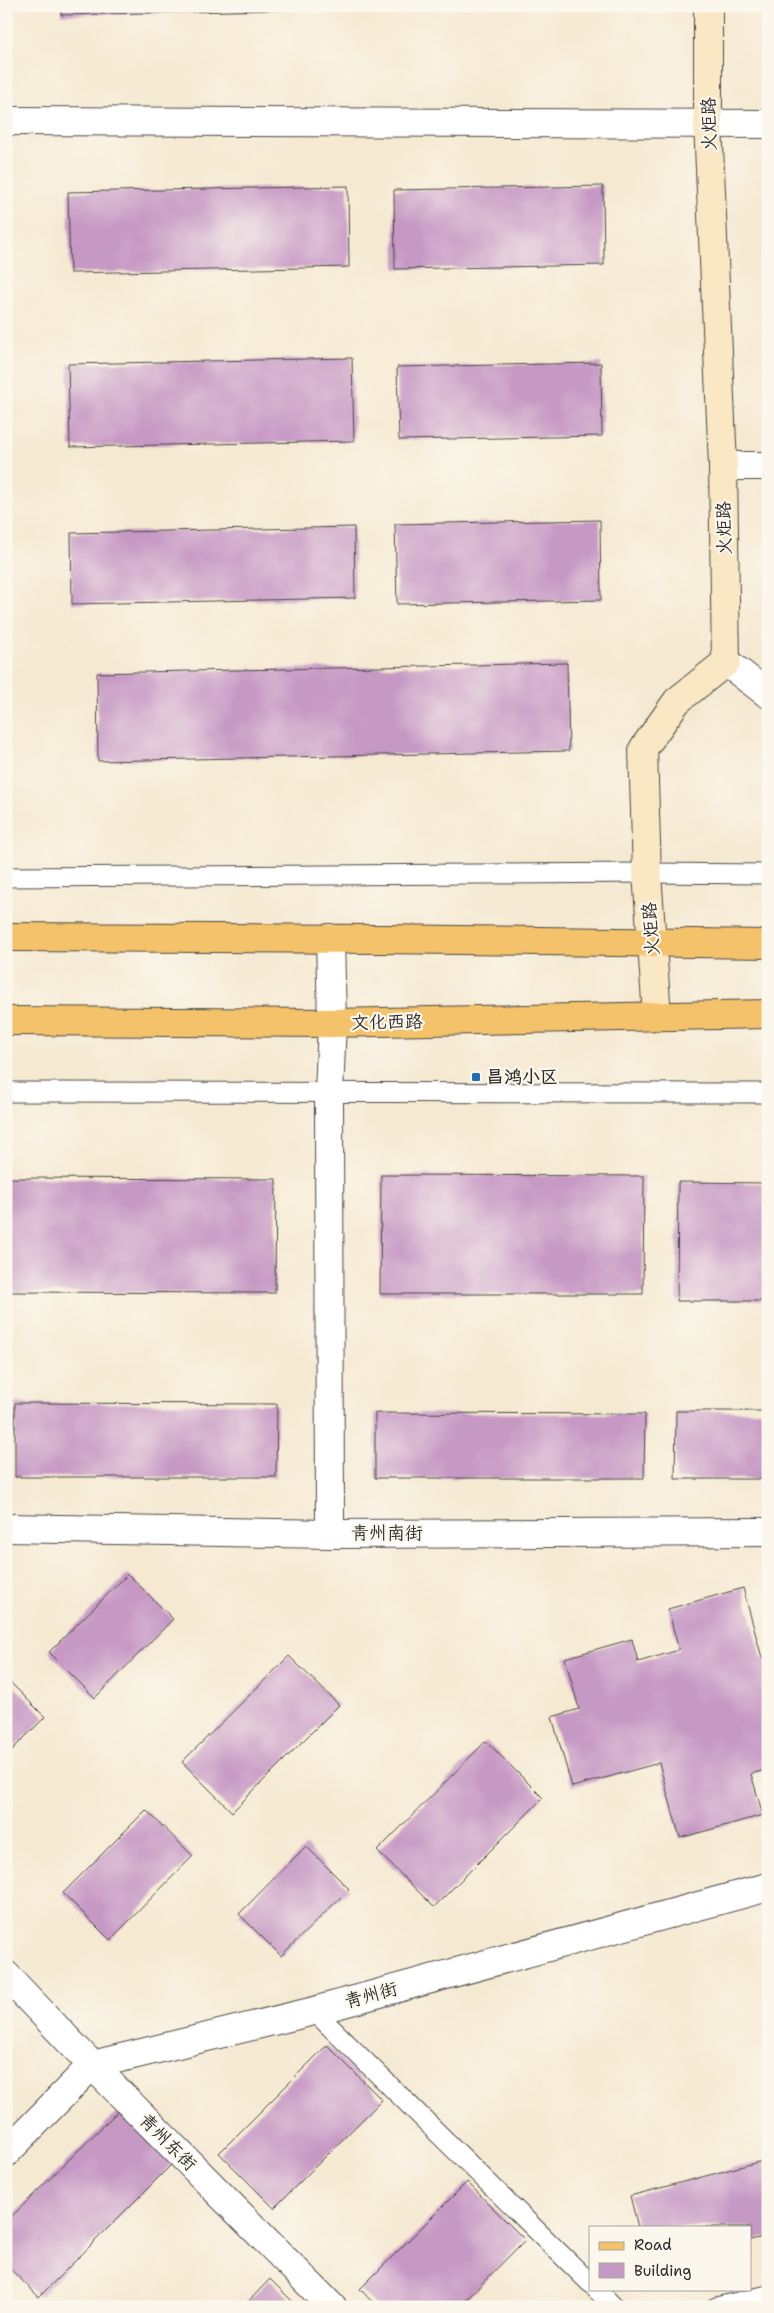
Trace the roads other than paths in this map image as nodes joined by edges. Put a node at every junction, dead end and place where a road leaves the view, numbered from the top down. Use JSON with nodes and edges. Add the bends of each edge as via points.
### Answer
{"nodes":[{"id":1,"x":708,"y":6,"type":"edge"},
{"id":2,"x":6,"y":121,"type":"edge"},
{"id":3,"x":708,"y":124,"type":"junction"},
{"id":4,"x":768,"y":124,"type":"edge"},
{"id":5,"x":723,"y":466,"type":"junction"},
{"id":6,"x":768,"y":466,"type":"edge"},
{"id":7,"x":726,"y":662,"type":"junction"},
{"id":8,"x":768,"y":694,"type":"edge"},
{"id":9,"x":647,"y":873,"type":"junction"},
{"id":10,"x":768,"y":874,"type":"edge"},
{"id":11,"x":6,"y":877,"type":"edge"},
{"id":12,"x":6,"y":937,"type":"edge"},
{"id":13,"x":330,"y":938,"type":"junction"},
{"id":14,"x":651,"y":943,"type":"junction"},
{"id":15,"x":768,"y":944,"type":"edge"},
{"id":16,"x":768,"y":1014,"type":"edge"},
{"id":17,"x":657,"y":1016,"type":"junction"},
{"id":18,"x":6,"y":1021,"type":"edge"},
{"id":19,"x":332,"y":1022,"type":"junction"},
{"id":20,"x":6,"y":1092,"type":"edge"},
{"id":21,"x":329,"y":1093,"type":"junction"},
{"id":22,"x":768,"y":1093,"type":"edge"},
{"id":23,"x":6,"y":1528,"type":"edge"},
{"id":24,"x":768,"y":1532,"type":"edge"},
{"id":25,"x":330,"y":1534,"type":"junction"},
{"id":26,"x":768,"y":1887,"type":"edge"},
{"id":27,"x":6,"y":1975,"type":"edge"},
{"id":28,"x":314,"y":2011,"type":"junction"},
{"id":29,"x":92,"y":2065,"type":"junction"},
{"id":30,"x":6,"y":2153,"type":"edge"},
{"id":31,"x":589,"y":2283,"type":"edge"},
{"id":32,"x":597,"y":2290,"type":"edge"},
{"id":33,"x":768,"y":2294,"type":"edge"},
{"id":34,"x":332,"y":2307,"type":"edge"},
{"id":35,"x":614,"y":2307,"type":"edge"},
{"id":36,"x":716,"y":2307,"type":"edge"}],
"edges":[{"from":1,"to":3,"type":"main road","name":"火炬路"},
{"from":2,"to":3,"type":"street"},
{"from":3,"to":4,"type":"street"},
{"from":3,"to":5,"type":"main road","name":"火炬路"},
{"from":5,"to":6,"type":"street"},
{"from":5,"to":7,"type":"main road","name":"火炬路"},
{"from":7,"to":8,"type":"street"},
{"from":7,"to":9,"type":"main road","name":"火炬路","via":[[677,701],[643,749]]},
{"from":9,"to":10,"type":"lane"},
{"from":9,"to":11,"type":"lane"},
{"from":9,"to":14,"type":"main road","name":"火炬路"},
{"from":12,"to":13,"type":"main road"},
{"from":13,"to":14,"type":"main road"},
{"from":13,"to":19,"type":"street"},
{"from":14,"to":15,"type":"main road"},
{"from":14,"to":17,"type":"main road","name":"火炬路"},
{"from":16,"to":17,"type":"main road","name":"文化西路"},
{"from":17,"to":19,"type":"main road","name":"文化西路"},
{"from":18,"to":19,"type":"main road","name":"文化西路"},
{"from":19,"to":21,"type":"street"},
{"from":20,"to":21,"type":"lane"},
{"from":21,"to":22,"type":"lane"},
{"from":21,"to":25,"type":"street"},
{"from":23,"to":25,"type":"street","name":"青州南街"},
{"from":24,"to":25,"type":"street","name":"青州南街"},
{"from":26,"to":28,"type":"street","name":"青州街"},
{"from":27,"to":29,"type":"street","name":"青州东街"},
{"from":28,"to":29,"type":"street","name":"青州街"},
{"from":28,"to":31,"type":"lane"},
{"from":29,"to":30,"type":"street"},
{"from":29,"to":34,"type":"street","name":"青州东街"},
{"from":32,"to":35,"type":"lane"},
{"from":33,"to":36,"type":"lane"}]}
